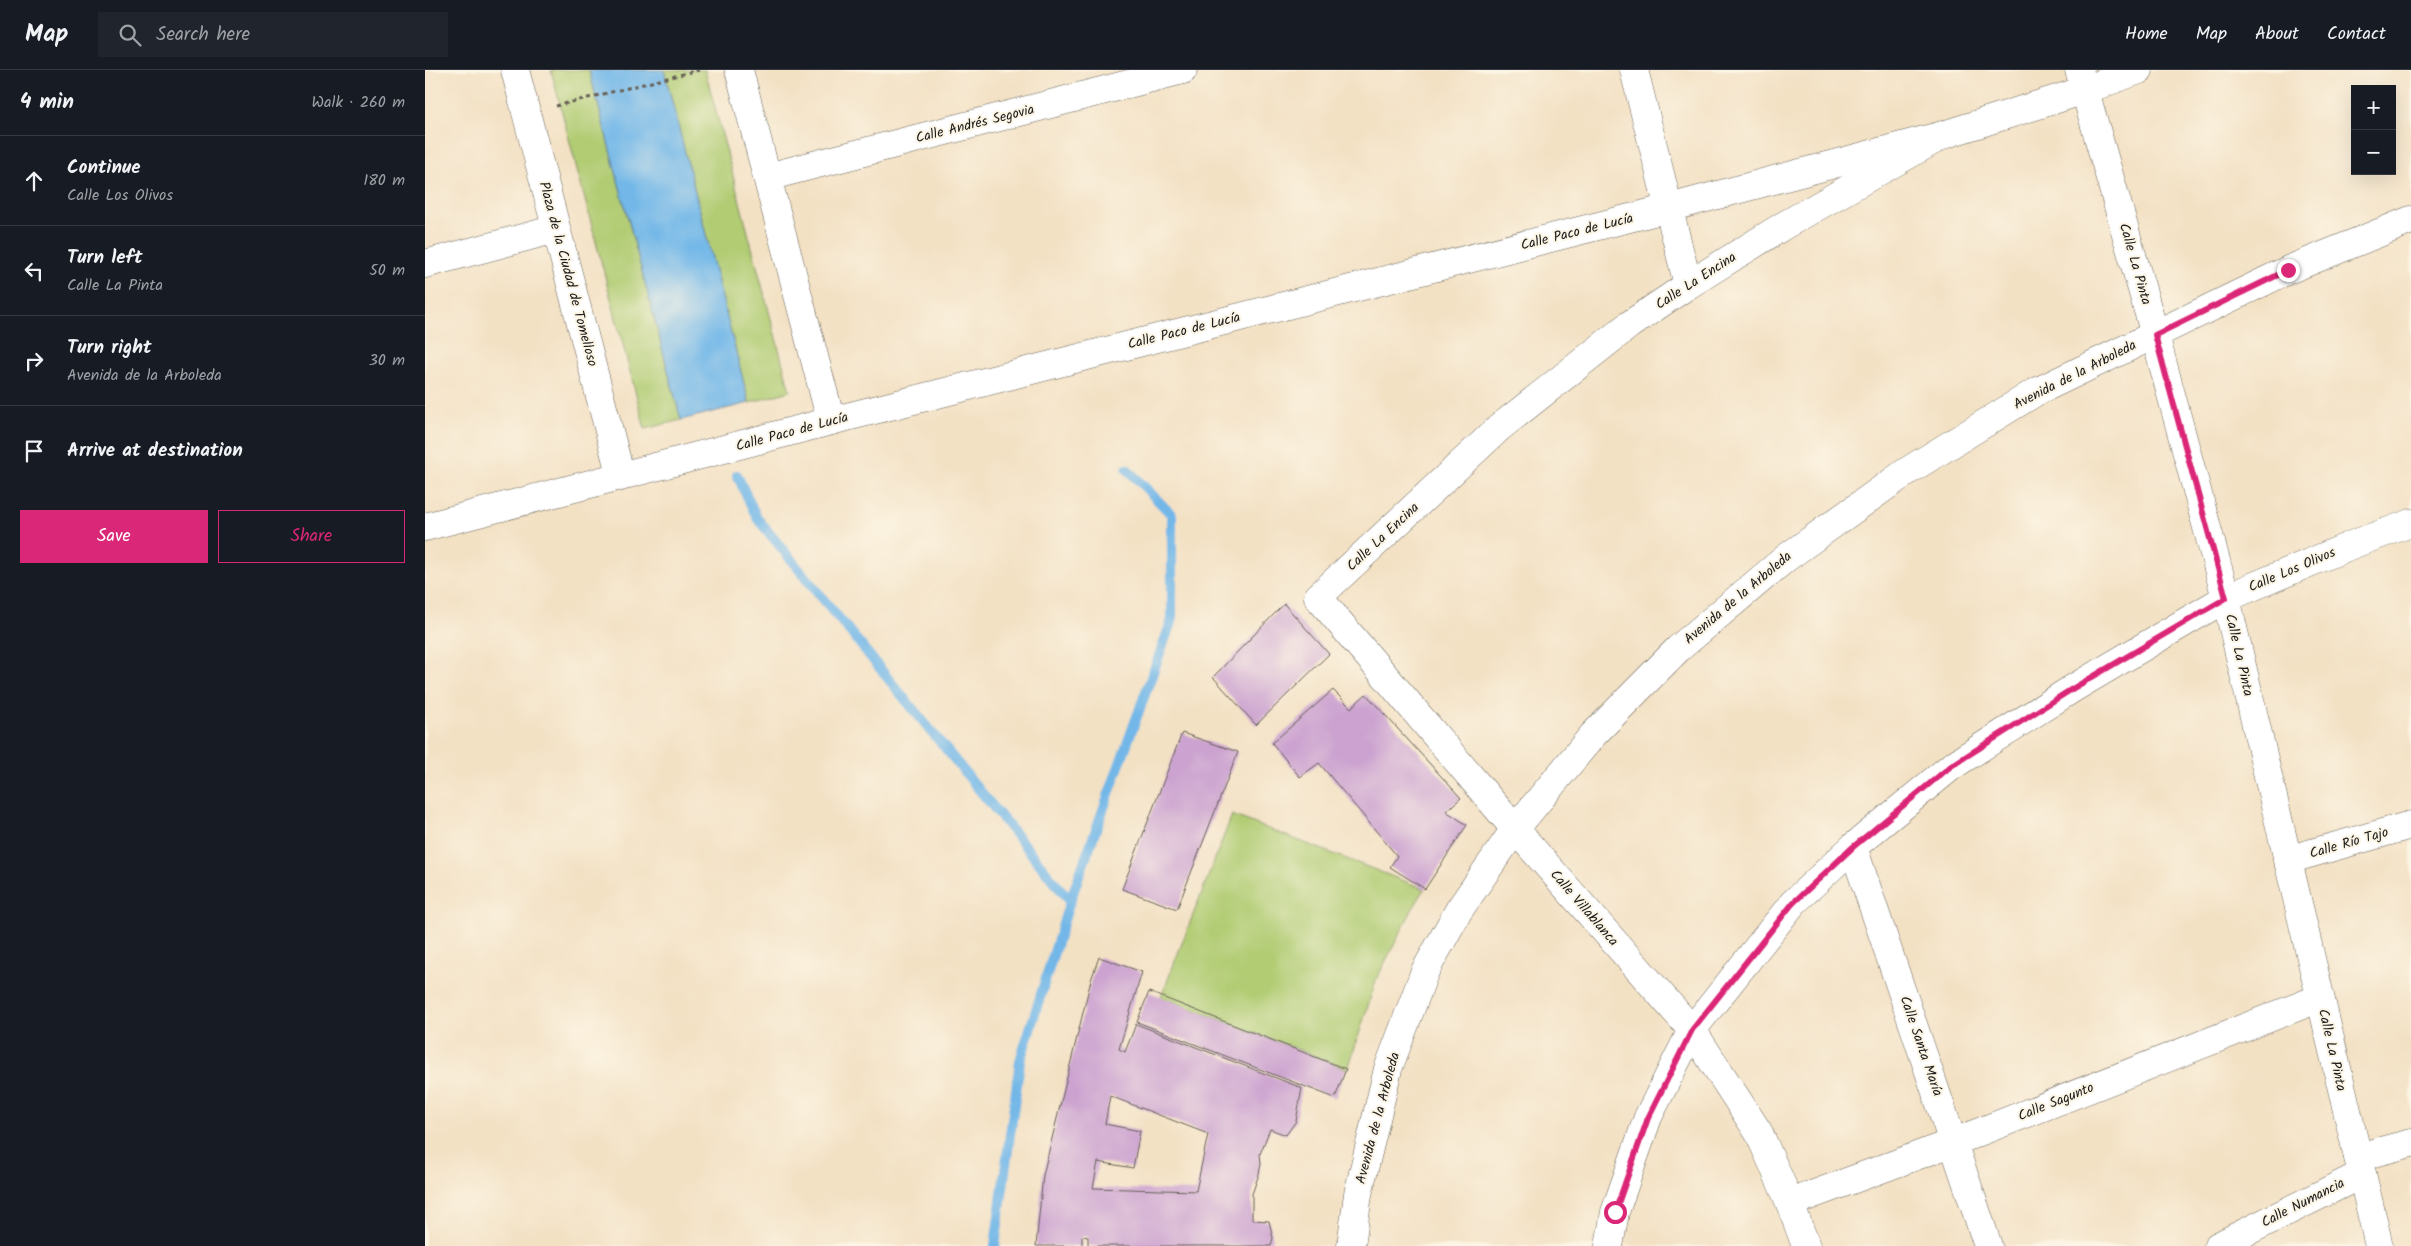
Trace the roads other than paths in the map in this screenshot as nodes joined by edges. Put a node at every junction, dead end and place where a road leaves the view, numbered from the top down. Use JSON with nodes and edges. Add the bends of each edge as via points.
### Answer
{"nodes":[{"id":1,"x":515,"y":70,"type":"edge"},
{"id":2,"x":739,"y":70,"type":"edge"},
{"id":3,"x":1183,"y":70,"type":"edge"},
{"id":4,"x":1633,"y":70,"type":"edge"},
{"id":5,"x":2139,"y":70,"type":"edge"},
{"id":6,"x":2082,"y":80,"type":"edge"},
{"id":7,"x":1943,"y":135,"type":"junction"},
{"id":8,"x":767,"y":177,"type":"junction"},
{"id":9,"x":1669,"y":208,"type":"junction"},
{"id":10,"x":2411,"y":220,"type":"edge"},
{"id":11,"x":556,"y":229,"type":"junction"},
{"id":12,"x":425,"y":264,"type":"edge"},
{"id":13,"x":1688,"y":285,"type":"junction"},
{"id":14,"x":2155,"y":335,"type":"junction"},
{"id":15,"x":831,"y":421,"type":"junction"},
{"id":16,"x":621,"y":477,"type":"junction"},
{"id":17,"x":2411,"y":523,"type":"edge"},
{"id":18,"x":425,"y":527,"type":"edge"},
{"id":19,"x":1318,"y":597,"type":"joint"},
{"id":20,"x":2226,"y":598,"type":"junction"},
{"id":21,"x":2411,"y":825,"type":"edge"},
{"id":22,"x":1515,"y":829,"type":"junction"},
{"id":23,"x":1853,"y":847,"type":"junction"},
{"id":24,"x":2287,"y":860,"type":"junction"},
{"id":25,"x":2320,"y":998,"type":"junction"},
{"id":26,"x":1692,"y":1030,"type":"junction"},
{"id":27,"x":1954,"y":1142,"type":"junction"},
{"id":28,"x":2411,"y":1144,"type":"edge"},
{"id":29,"x":2360,"y":1165,"type":"junction"},
{"id":30,"x":1790,"y":1203,"type":"junction"},
{"id":31,"x":1351,"y":1246,"type":"edge"},
{"id":32,"x":1609,"y":1246,"type":"edge"},
{"id":33,"x":1806,"y":1246,"type":"edge"},
{"id":34,"x":1987,"y":1246,"type":"edge"},
{"id":35,"x":2218,"y":1246,"type":"edge"},
{"id":36,"x":2379,"y":1246,"type":"edge"}],
"edges":[{"from":1,"to":11,"type":"street","name":"Plaza de la Ciudad de Tomelloso"},
{"from":2,"to":8,"type":"street"},
{"from":3,"to":8,"type":"street","name":"Calle Andrés Segovia"},
{"from":4,"to":9,"type":"street"},
{"from":5,"to":6,"type":"street","name":"Calle La Encina"},
{"from":6,"to":7,"type":"street","name":"Calle La Encina"},
{"from":6,"to":14,"type":"street","name":"Calle La Pinta"},
{"from":7,"to":9,"type":"street","name":"Calle Paco de Lucía"},
{"from":7,"to":13,"type":"street","name":"Calle La Encina","via":[[1783,226]]},
{"from":8,"to":15,"type":"street"},
{"from":9,"to":13,"type":"street"},
{"from":9,"to":15,"type":"street","name":"Calle Paco de Lucía"},
{"from":10,"to":14,"type":"street","name":"Avenida de la Arboleda","via":[[2288,270]]},
{"from":11,"to":12,"type":"street"},
{"from":11,"to":16,"type":"street","name":"Plaza de la Ciudad de Tomelloso"},
{"from":13,"to":19,"type":"street","name":"Calle La Encina","via":[[1629,325],[1499,428]]},
{"from":14,"to":20,"type":"street","name":"Calle La Pinta"},
{"from":14,"to":22,"type":"street","name":"Avenida de la Arboleda","via":[[2034,393],[1906,472],[1785,558],[1678,648],[1593,735]]},
{"from":15,"to":16,"type":"street","name":"Calle Paco de Lucía"},
{"from":16,"to":18,"type":"street","name":"Calle Paco de Lucía"},
{"from":17,"to":20,"type":"street","name":"Calle Los Olivos"},
{"from":19,"to":22,"type":"street","name":"Calle Villablanca"},
{"from":20,"to":23,"type":"street","name":"Calle Los Olivos","via":[[2072,689],[1951,766]]},
{"from":20,"to":24,"type":"street","name":"Calle La Pinta"},
{"from":21,"to":24,"type":"street","name":"Calle Río Tajo"},
{"from":22,"to":26,"type":"street","name":"Calle Villablanca"},
{"from":22,"to":31,"type":"street","name":"Avenida de la Arboleda","via":[[1459,910],[1425,970],[1388,1069],[1358,1194]]},
{"from":23,"to":26,"type":"street","name":"Calle Los Olivos","via":[[1793,903]]},
{"from":23,"to":27,"type":"street","name":"Calle Santa María"},
{"from":24,"to":25,"type":"street","name":"Calle La Pinta"},
{"from":25,"to":27,"type":"street","name":"Calle Sagunto"},
{"from":25,"to":29,"type":"street","name":"Calle La Pinta"},
{"from":26,"to":30,"type":"street","name":"Calle Villablanca","via":[[1759,1133]]},
{"from":26,"to":32,"type":"street","name":"Calle Los Olivos","via":[[1648,1118],[1615,1212]]},
{"from":27,"to":30,"type":"street","name":"Calle Sagunto"},
{"from":27,"to":34,"type":"street","name":"Calle Santa María"},
{"from":28,"to":29,"type":"street","name":"Calle Numancia"},
{"from":29,"to":35,"type":"street","name":"Calle Numancia"},
{"from":29,"to":36,"type":"street","name":"Calle La Pinta"},
{"from":30,"to":33,"type":"street","name":"Calle Villablanca"}]}
